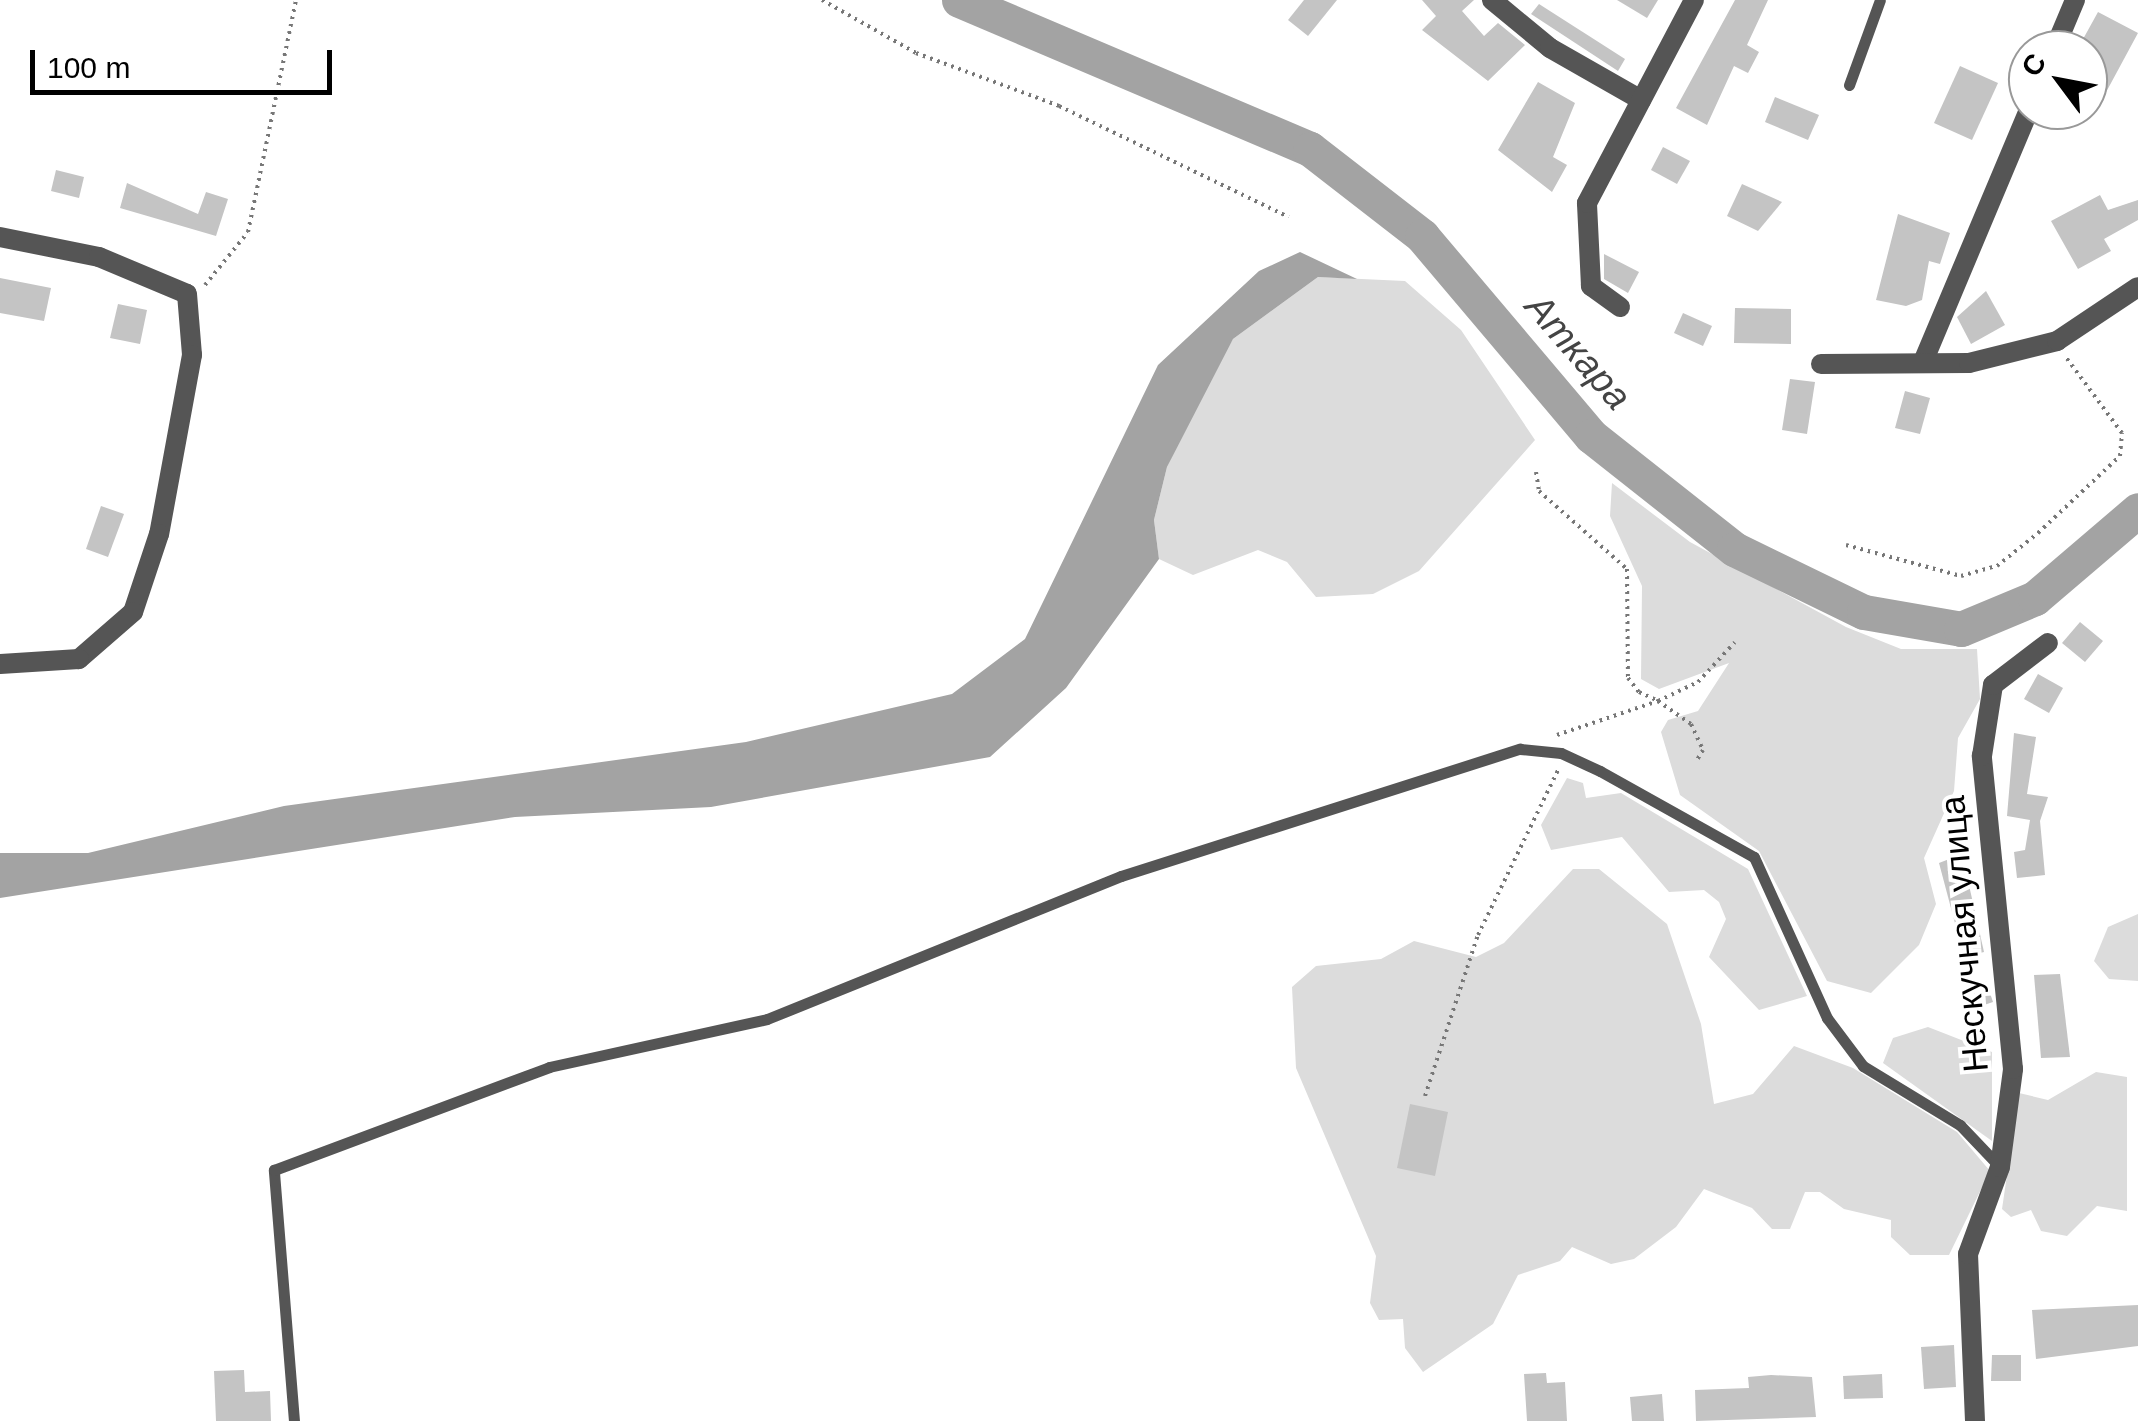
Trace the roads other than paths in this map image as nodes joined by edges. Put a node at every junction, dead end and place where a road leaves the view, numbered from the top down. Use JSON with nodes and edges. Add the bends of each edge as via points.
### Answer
{"nodes":[{"id":1,"x":1492,"y":0,"type":"edge"},
{"id":2,"x":1694,"y":0,"type":"edge"},
{"id":3,"x":1880,"y":0,"type":"edge"},
{"id":4,"x":2075,"y":0,"type":"edge"},
{"id":5,"x":2062,"y":30,"type":"edge"},
{"id":6,"x":1849,"y":85,"type":"dead end"},
{"id":7,"x":1641,"y":100,"type":"junction"},
{"id":8,"x":2021,"y":130,"type":"edge"},
{"id":9,"x":0,"y":237,"type":"edge"},
{"id":10,"x":2138,"y":287,"type":"edge"},
{"id":11,"x":1620,"y":307,"type":"dead end"},
{"id":12,"x":1923,"y":362,"type":"junction"},
{"id":13,"x":1821,"y":364,"type":"dead end"},
{"id":14,"x":2048,"y":643,"type":"dead end"},
{"id":15,"x":0,"y":664,"type":"edge"},
{"id":16,"x":2000,"y":1167,"type":"junction"},
{"id":17,"x":294,"y":1421,"type":"edge"},
{"id":18,"x":1975,"y":1421,"type":"edge"}],
"edges":[{"from":1,"to":7,"type":"street","via":[[1550,48]]},
{"from":2,"to":7,"type":"street"},
{"from":3,"to":6,"type":"lane"},
{"from":4,"to":5,"type":"street"},
{"from":7,"to":11,"type":"street","via":[[1587,203],[1591,286]]},
{"from":8,"to":12,"type":"street"},
{"from":9,"to":15,"type":"street","via":[[99,257],[187,294],[192,355],[160,534],[133,612],[79,660]]},
{"from":10,"to":12,"type":"street","via":[[2057,341],[1969,362]]},
{"from":12,"to":13,"type":"street"},
{"from":14,"to":16,"type":"street","name":"Нескучная улица","via":[[1993,685],[1982,756],[2013,1068]]},
{"from":16,"to":17,"type":"lane","via":[[1960,1125],[1864,1066],[1828,1018],[1754,857],[1561,752],[1520,749],[1122,876],[767,1019],[549,1067],[274,1170]]},
{"from":16,"to":18,"type":"street","name":"Нескучная улица","via":[[1968,1254]]}]}
